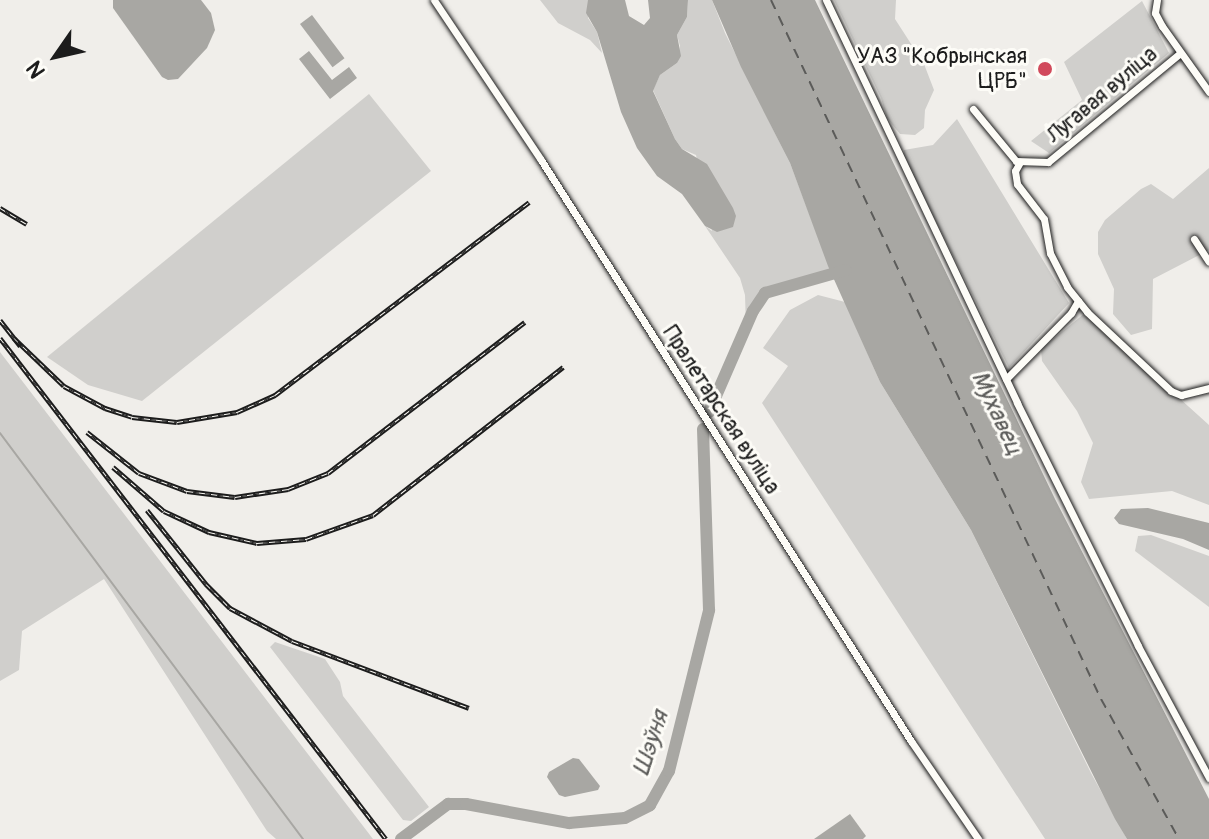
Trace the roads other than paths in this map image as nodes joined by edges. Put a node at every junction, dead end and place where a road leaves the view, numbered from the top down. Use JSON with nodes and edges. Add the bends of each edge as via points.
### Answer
{"nodes":[{"id":1,"x":434,"y":0,"type":"edge"},
{"id":2,"x":826,"y":0,"type":"edge"},
{"id":3,"x":1157,"y":0,"type":"edge"},
{"id":4,"x":1180,"y":53,"type":"junction"},
{"id":5,"x":1209,"y":92,"type":"edge"},
{"id":6,"x":973,"y":109,"type":"dead end"},
{"id":7,"x":1020,"y":162,"type":"junction"},
{"id":8,"x":1194,"y":239,"type":"dead end"},
{"id":9,"x":1209,"y":262,"type":"edge"},
{"id":10,"x":1078,"y":301,"type":"junction"},
{"id":11,"x":1006,"y":379,"type":"junction"},
{"id":12,"x":1209,"y":388,"type":"edge"},
{"id":13,"x":1209,"y":778,"type":"edge"},
{"id":14,"x":978,"y":839,"type":"edge"}],
"edges":[{"from":1,"to":14,"type":"street","name":"Пралетарская вуліца"},
{"from":2,"to":11,"type":"street"},
{"from":3,"to":4,"type":"street","via":[[1155,13]]},
{"from":4,"to":5,"type":"street","name":"Лугавая вуліца"},
{"from":4,"to":7,"type":"street","name":"Лугавая вуліца","via":[[1060,154],[1048,162]]},
{"from":6,"to":7,"type":"street"},
{"from":7,"to":10,"type":"street","via":[[1017,184],[1044,219],[1050,253]]},
{"from":8,"to":9,"type":"street"},
{"from":10,"to":11,"type":"street"},
{"from":10,"to":12,"type":"street","via":[[1171,391],[1181,395]]},
{"from":11,"to":13,"type":"street"}]}
